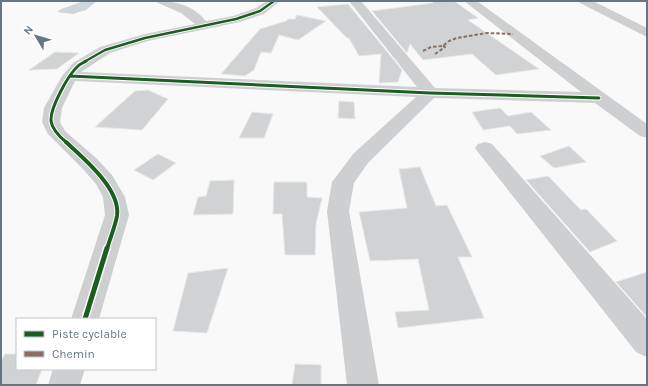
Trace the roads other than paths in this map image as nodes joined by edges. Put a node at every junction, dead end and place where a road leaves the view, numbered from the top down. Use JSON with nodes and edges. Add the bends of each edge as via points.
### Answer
{"nodes":[{"id":1,"x":162,"y":1,"type":"edge"},
{"id":2,"x":274,"y":1,"type":"edge"},
{"id":3,"x":355,"y":1,"type":"edge"},
{"id":4,"x":470,"y":1,"type":"edge"},
{"id":5,"x":584,"y":1,"type":"edge"},
{"id":6,"x":203,"y":26,"type":"junction"},
{"id":7,"x":185,"y":30,"type":"junction"},
{"id":8,"x":647,"y":33,"type":"edge"},
{"id":9,"x":77,"y":51,"type":"dead end"},
{"id":10,"x":70,"y":76,"type":"junction"},
{"id":11,"x":430,"y":93,"type":"junction"},
{"id":12,"x":599,"y":98,"type":"junction"},
{"id":13,"x":647,"y":132,"type":"edge"},
{"id":14,"x":485,"y":148,"type":"dead end"},
{"id":15,"x":85,"y":318,"type":"edge"},
{"id":16,"x":647,"y":342,"type":"edge"},
{"id":17,"x":69,"y":370,"type":"edge"},
{"id":18,"x":64,"y":385,"type":"edge"},
{"id":19,"x":363,"y":385,"type":"edge"}],
"edges":[{"from":1,"to":6,"type":"street","via":[[185,10]]},
{"from":2,"to":6,"type":"street","via":[[249,15]]},
{"from":3,"to":11,"type":"street"},
{"from":4,"to":12,"type":"street"},
{"from":5,"to":8,"type":"street"},
{"from":6,"to":7,"type":"street"},
{"from":7,"to":9,"type":"street","via":[[163,27],[114,36]]},
{"from":7,"to":10,"type":"street","via":[[105,50],[78,66]]},
{"from":10,"to":11,"type":"street"},
{"from":10,"to":15,"type":"street","via":[[53,108],[51,122],[57,134],[104,180],[114,197],[117,215]]},
{"from":11,"to":12,"type":"street"},
{"from":11,"to":19,"type":"street","via":[[361,158],[343,182],[338,211]]},
{"from":12,"to":13,"type":"street"},
{"from":14,"to":16,"type":"street"},
{"from":17,"to":18,"type":"street"}]}
